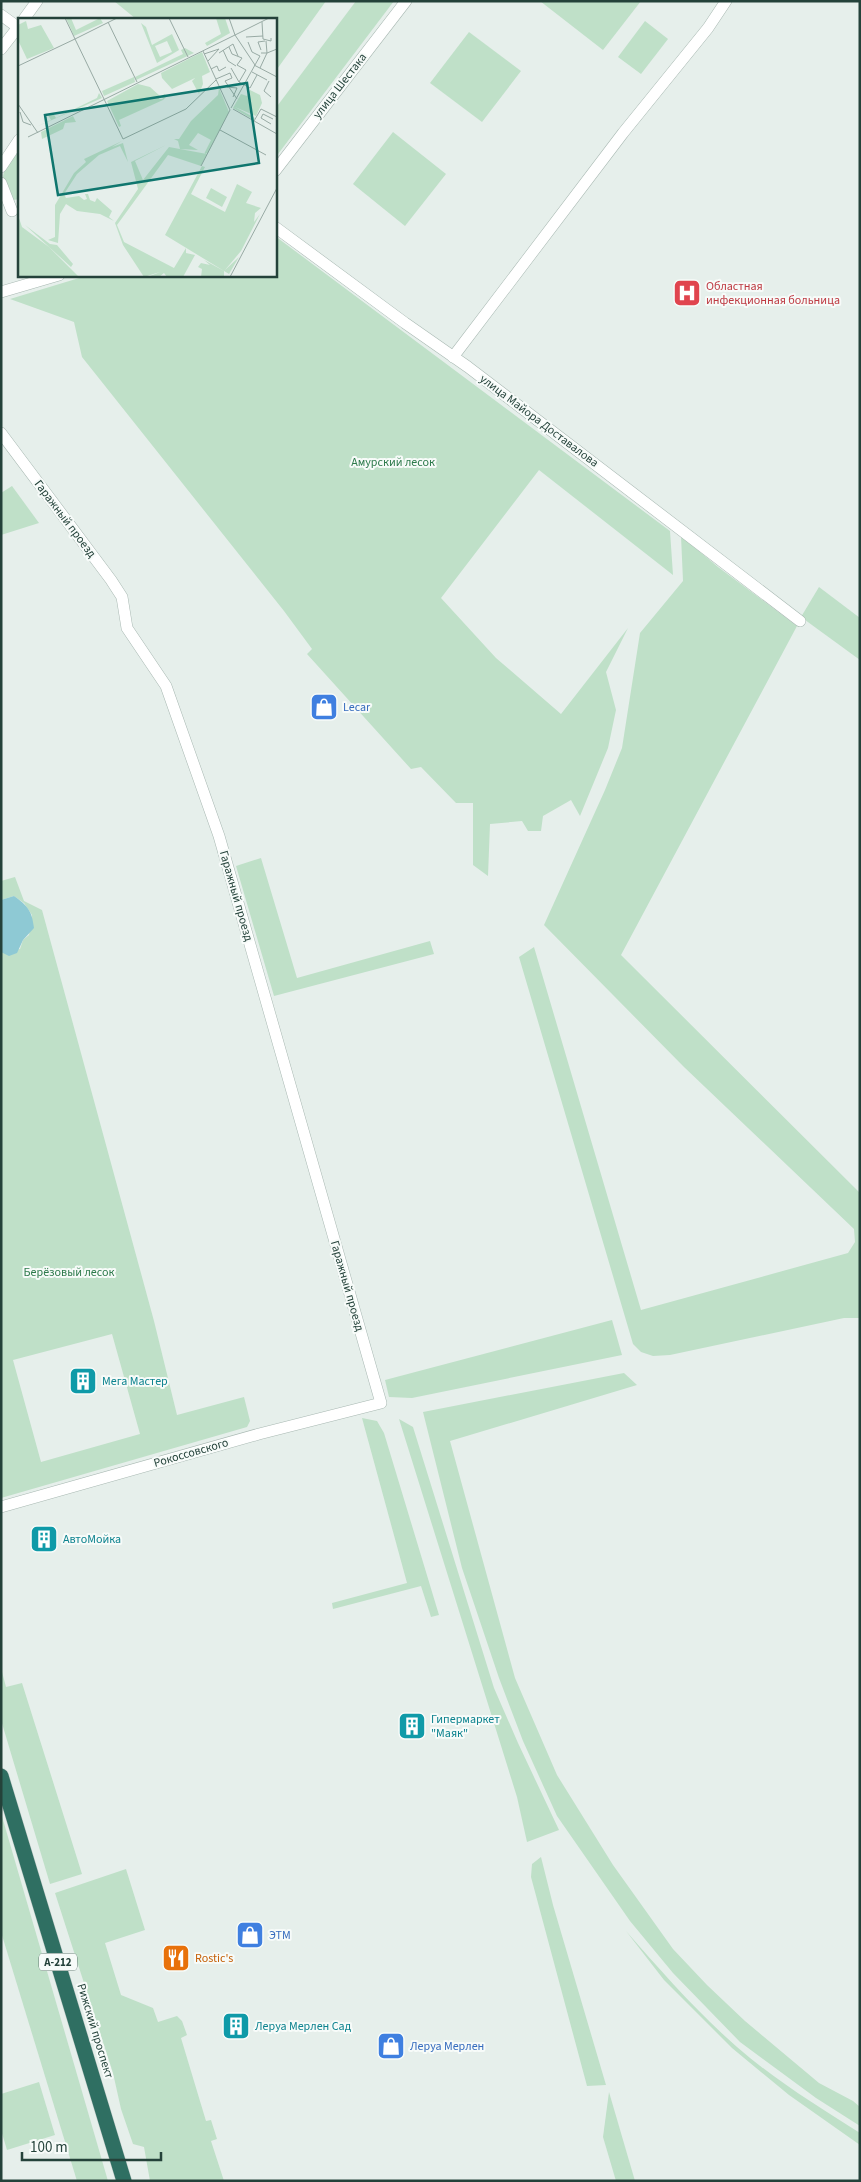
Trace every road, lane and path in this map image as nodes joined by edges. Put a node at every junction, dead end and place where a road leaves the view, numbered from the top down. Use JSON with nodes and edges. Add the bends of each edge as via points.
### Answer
{"nodes":[{"id":1,"x":37,"y":1,"type":"edge"},
{"id":2,"x":406,"y":1,"type":"edge"},
{"id":3,"x":726,"y":1,"type":"edge"},
{"id":4,"x":1,"y":15,"type":"edge"},
{"id":5,"x":25,"y":18,"type":"edge"},
{"id":6,"x":18,"y":24,"type":"edge"},
{"id":7,"x":18,"y":28,"type":"edge"},
{"id":8,"x":1,"y":49,"type":"edge"},
{"id":9,"x":18,"y":142,"type":"edge"},
{"id":10,"x":1,"y":167,"type":"edge"},
{"id":11,"x":276,"y":170,"type":"edge"},
{"id":12,"x":1,"y":183,"type":"edge"},
{"id":13,"x":11,"y":211,"type":"edge"},
{"id":14,"x":276,"y":227,"type":"edge"},
{"id":15,"x":57,"y":276,"type":"edge"},
{"id":16,"x":1,"y":292,"type":"edge"},
{"id":17,"x":453,"y":357,"type":"junction"},
{"id":18,"x":1,"y":432,"type":"edge"},
{"id":19,"x":800,"y":621,"type":"dead end"},
{"id":20,"x":381,"y":1403,"type":"joint"},
{"id":21,"x":1,"y":1508,"type":"edge"},
{"id":22,"x":1,"y":1776,"type":"edge"},
{"id":23,"x":124,"y":2181,"type":"edge"}],
"edges":[{"from":1,"to":5,"type":"street"},
{"from":2,"to":11,"type":"street","name":"улица Шестака"},
{"from":3,"to":17,"type":"street"},
{"from":4,"to":6,"type":"street"},
{"from":7,"to":8,"type":"street"},
{"from":9,"to":10,"type":"street"},
{"from":12,"to":13,"type":"street"},
{"from":14,"to":17,"type":"street","name":"улица Майора Доставалова"},
{"from":15,"to":16,"type":"street"},
{"from":17,"to":19,"type":"street","name":"улица Майора Доставалова"},
{"from":18,"to":20,"type":"street","name":"Гаражный проезд","via":[[111,580],[122,597],[127,628],[166,686],[219,836]]},
{"from":20,"to":21,"type":"street","name":"Рокоссовского","via":[[240,1439]]},
{"from":22,"to":23,"type":"highway","name":"Рижский проспект","number":"А-212"}]}
